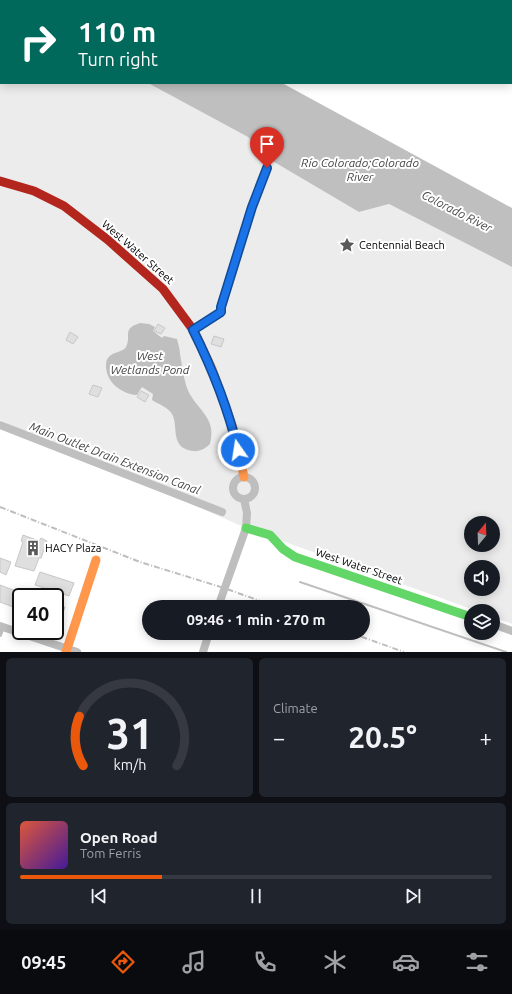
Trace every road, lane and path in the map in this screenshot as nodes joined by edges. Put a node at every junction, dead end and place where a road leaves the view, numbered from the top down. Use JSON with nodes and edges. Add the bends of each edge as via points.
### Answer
{"nodes":[{"id":1,"x":267,"y":168,"type":"dead end"},
{"id":2,"x":0,"y":181,"type":"edge"},
{"id":3,"x":193,"y":330,"type":"junction"},
{"id":4,"x":244,"y":477,"type":"junction"},
{"id":5,"x":244,"y":499,"type":"junction"},
{"id":6,"x":246,"y":528,"type":"junction"},
{"id":7,"x":96,"y":560,"type":"dead end"},
{"id":8,"x":220,"y":600,"type":"edge"},
{"id":9,"x":464,"y":615,"type":"edge"},
{"id":10,"x":1,"y":626,"type":"edge"},
{"id":11,"x":500,"y":627,"type":"edge"},
{"id":12,"x":512,"y":631,"type":"edge"},
{"id":13,"x":0,"y":635,"type":"edge"},
{"id":14,"x":207,"y":640,"type":"edge"},
{"id":15,"x":66,"y":650,"type":"edge"},
{"id":16,"x":77,"y":652,"type":"edge"},
{"id":17,"x":203,"y":652,"type":"edge"}],
"edges":[{"from":1,"to":3,"type":"lane","via":[[252,207],[221,312]]},
{"from":2,"to":3,"type":"street","name":"West Water Street","via":[[34,191],[64,206],[164,289]]},
{"from":3,"to":4,"type":"street","name":"West Water Street","via":[[212,369],[233,428]]},
{"from":4,"to":5,"type":"street","via":[[251,479],[255,490],[251,496]]},
{"from":4,"to":5,"type":"street","via":[[235,480],[232,487],[237,497]]},
{"from":5,"to":6,"type":"street","via":[[247,513]]},
{"from":6,"to":8,"type":"street"},
{"from":6,"to":9,"type":"street","name":"West Water Street","via":[[270,535],[295,557]]},
{"from":7,"to":15,"type":"street"},
{"from":10,"to":13,"type":"lane"},
{"from":10,"to":15,"type":"street"},
{"from":11,"to":12,"type":"street"},
{"from":14,"to":17,"type":"street"},
{"from":15,"to":16,"type":"street"}]}
